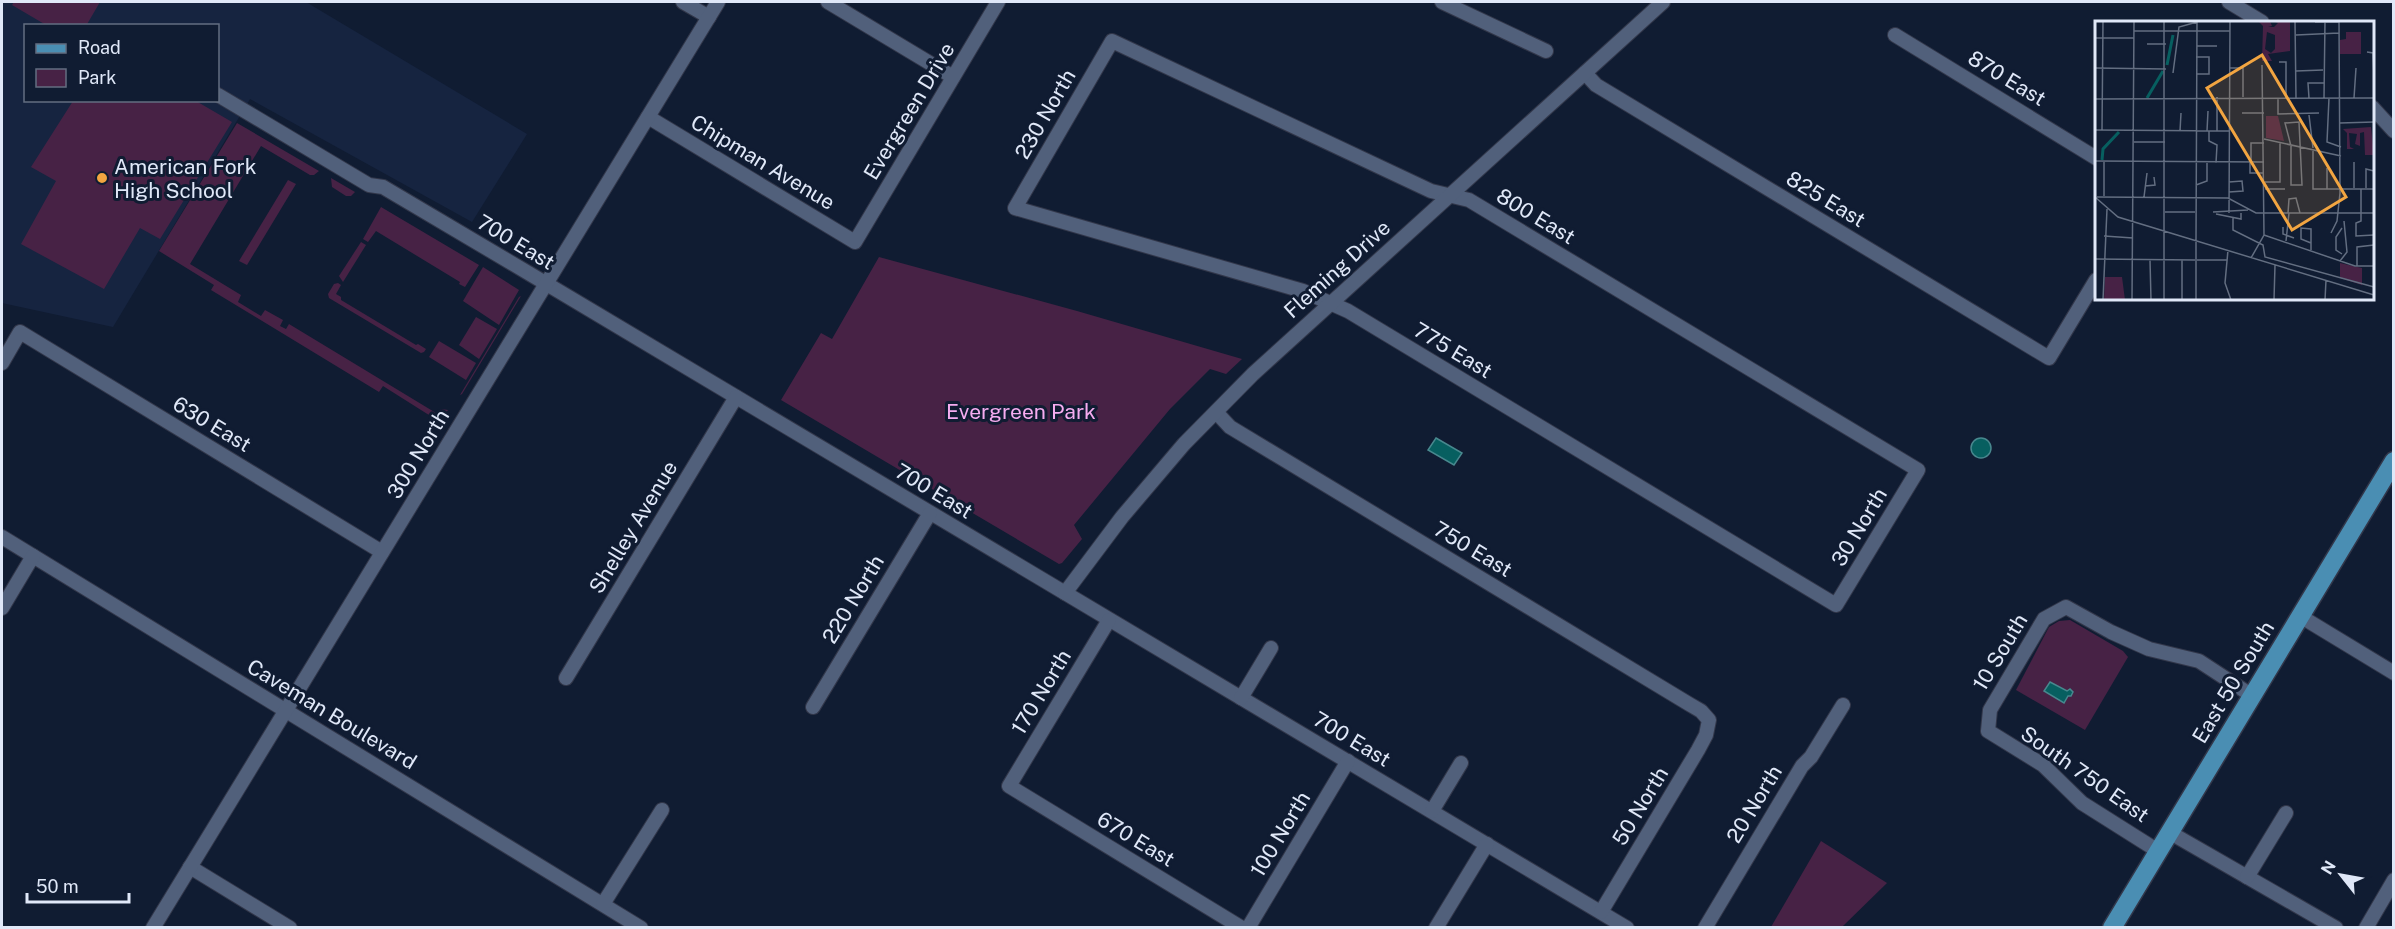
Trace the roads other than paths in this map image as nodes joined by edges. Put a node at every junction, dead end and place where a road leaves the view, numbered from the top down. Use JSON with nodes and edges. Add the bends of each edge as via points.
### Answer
{"nodes":[{"id":1,"x":683,"y":2,"type":"edge"},
{"id":2,"x":718,"y":2,"type":"edge"},
{"id":3,"x":828,"y":2,"type":"edge"},
{"id":4,"x":998,"y":2,"type":"edge"},
{"id":5,"x":1442,"y":2,"type":"edge"},
{"id":6,"x":1663,"y":2,"type":"edge"},
{"id":7,"x":2229,"y":2,"type":"edge"},
{"id":8,"x":2242,"y":11,"type":"edge"},
{"id":9,"x":709,"y":17,"type":"junction"},
{"id":10,"x":2260,"y":21,"type":"edge"},
{"id":11,"x":1895,"y":35,"type":"dead end"},
{"id":12,"x":1112,"y":41,"type":"joint"},
{"id":13,"x":1546,"y":51,"type":"dead end"},
{"id":14,"x":1586,"y":73,"type":"junction"},
{"id":15,"x":953,"y":77,"type":"junction"},
{"id":16,"x":219,"y":96,"type":"edge"},
{"id":17,"x":2374,"y":108,"type":"edge"},
{"id":18,"x":648,"y":117,"type":"junction"},
{"id":19,"x":2394,"y":131,"type":"edge"},
{"id":20,"x":2095,"y":157,"type":"edge"},
{"id":21,"x":1450,"y":196,"type":"junction"},
{"id":22,"x":1015,"y":208,"type":"joint"},
{"id":23,"x":855,"y":242,"type":"joint"},
{"id":24,"x":2095,"y":283,"type":"edge"},
{"id":25,"x":546,"y":284,"type":"junction"},
{"id":26,"x":1331,"y":303,"type":"junction"},
{"id":27,"x":2,"y":363,"type":"edge"},
{"id":28,"x":736,"y":397,"type":"junction"},
{"id":29,"x":1216,"y":412,"type":"junction"},
{"id":30,"x":2394,"y":461,"type":"edge"},
{"id":31,"x":1918,"y":470,"type":"joint"},
{"id":32,"x":930,"y":513,"type":"junction"},
{"id":33,"x":2,"y":537,"type":"edge"},
{"id":34,"x":382,"y":552,"type":"junction"},
{"id":35,"x":33,"y":556,"type":"junction"},
{"id":36,"x":1065,"y":593,"type":"junction"},
{"id":37,"x":1836,"y":605,"type":"joint"},
{"id":38,"x":2,"y":608,"type":"edge"},
{"id":39,"x":2300,"y":616,"type":"junction"},
{"id":40,"x":1109,"y":620,"type":"junction"},
{"id":41,"x":1271,"y":648,"type":"dead end"},
{"id":42,"x":2394,"y":673,"type":"edge"},
{"id":43,"x":566,"y":678,"type":"dead end"},
{"id":44,"x":2251,"y":695,"type":"junction"},
{"id":45,"x":1241,"y":698,"type":"junction"},
{"id":46,"x":1843,"y":705,"type":"dead end"},
{"id":47,"x":813,"y":707,"type":"dead end"},
{"id":48,"x":286,"y":710,"type":"junction"},
{"id":49,"x":1709,"y":720,"type":"joint"},
{"id":50,"x":1988,"y":731,"type":"joint"},
{"id":51,"x":1348,"y":761,"type":"junction"},
{"id":52,"x":1461,"y":763,"type":"dead end"},
{"id":53,"x":1009,"y":786,"type":"joint"},
{"id":54,"x":662,"y":810,"type":"dead end"},
{"id":55,"x":1432,"y":811,"type":"junction"},
{"id":56,"x":2286,"y":813,"type":"dead end"},
{"id":57,"x":2169,"y":832,"type":"junction"},
{"id":58,"x":1487,"y":844,"type":"junction"},
{"id":59,"x":2158,"y":851,"type":"junction"},
{"id":60,"x":190,"y":867,"type":"junction"},
{"id":61,"x":2247,"y":877,"type":"junction"},
{"id":62,"x":2394,"y":880,"type":"edge"},
{"id":63,"x":603,"y":904,"type":"junction"},
{"id":64,"x":1600,"y":912,"type":"junction"},
{"id":65,"x":2319,"y":923,"type":"edge"},
{"id":66,"x":153,"y":927,"type":"edge"},
{"id":67,"x":290,"y":927,"type":"edge"},
{"id":68,"x":640,"y":927,"type":"edge"},
{"id":69,"x":1242,"y":927,"type":"edge"},
{"id":70,"x":1248,"y":927,"type":"edge"},
{"id":71,"x":1437,"y":927,"type":"edge"},
{"id":72,"x":1627,"y":927,"type":"edge"},
{"id":73,"x":1704,"y":927,"type":"edge"},
{"id":74,"x":2112,"y":927,"type":"edge"},
{"id":75,"x":2336,"y":927,"type":"edge"},
{"id":76,"x":2366,"y":927,"type":"edge"}],
"edges":[{"from":1,"to":9,"type":"street"},
{"from":2,"to":9,"type":"street","name":"300 North"},
{"from":3,"to":15,"type":"street"},
{"from":4,"to":15,"type":"street","name":"Evergreen Drive"},
{"from":5,"to":13,"type":"street"},
{"from":6,"to":14,"type":"street","name":"Fleming Drive"},
{"from":7,"to":8,"type":"street"},
{"from":8,"to":10,"type":"street"},
{"from":9,"to":18,"type":"street","name":"300 North"},
{"from":11,"to":20,"type":"street","name":"870 East"},
{"from":12,"to":21,"type":"street","name":"800 East","via":[[1431,191]]},
{"from":12,"to":22,"type":"street","name":"230 North"},
{"from":14,"to":21,"type":"street","name":"Fleming Drive"},
{"from":14,"to":24,"type":"street","name":"825 East","via":[[1596,86],[2049,358]]},
{"from":15,"to":23,"type":"street","name":"Evergreen Drive"},
{"from":16,"to":25,"type":"street","name":"700 East"},
{"from":17,"to":19,"type":"street"},
{"from":18,"to":23,"type":"street","name":"Chipman Avenue"},
{"from":18,"to":25,"type":"street","name":"300 North"},
{"from":21,"to":26,"type":"street","name":"Fleming Drive"},
{"from":21,"to":31,"type":"street","name":"800 East","via":[[1469,200]]},
{"from":22,"to":26,"type":"street","name":"775 East","via":[[1303,291]]},
{"from":25,"to":28,"type":"street","name":"700 East"},
{"from":25,"to":34,"type":"street","name":"300 North"},
{"from":26,"to":29,"type":"street","name":"Fleming Drive"},
{"from":26,"to":37,"type":"street","name":"775 East"},
{"from":27,"to":34,"type":"street","name":"630 East","via":[[20,332]]},
{"from":28,"to":32,"type":"street","name":"700 East"},
{"from":28,"to":43,"type":"street","name":"Shelley Avenue"},
{"from":29,"to":36,"type":"street","name":"Fleming Drive","via":[[1128,510]]},
{"from":29,"to":49,"type":"street","name":"750 East","via":[[1230,427],[1689,704]]},
{"from":30,"to":39,"type":"main road","name":"East 50 South"},
{"from":31,"to":37,"type":"street","name":"30 North"},
{"from":32,"to":36,"type":"street","name":"700 East"},
{"from":32,"to":47,"type":"street","name":"220 North"},
{"from":33,"to":35,"type":"street","name":"Caveman Boulevard"},
{"from":34,"to":48,"type":"street","name":"300 North"},
{"from":35,"to":38,"type":"street"},
{"from":35,"to":48,"type":"street","name":"Caveman Boulevard"},
{"from":36,"to":40,"type":"street","name":"700 East"},
{"from":39,"to":42,"type":"street"},
{"from":39,"to":44,"type":"main road","name":"East 50 South"},
{"from":40,"to":45,"type":"street","name":"700 East"},
{"from":40,"to":53,"type":"street","name":"170 North"},
{"from":41,"to":45,"type":"street"},
{"from":44,"to":50,"type":"street","name":"10 South","via":[[2199,661],[2149,649],[2066,607],[2044,619],[1990,710]]},
{"from":44,"to":57,"type":"main road","name":"East 50 South"},
{"from":45,"to":51,"type":"street","name":"700 East"},
{"from":46,"to":73,"type":"street","name":"20 North"},
{"from":48,"to":60,"type":"street","name":"300 North"},
{"from":48,"to":63,"type":"street","name":"Caveman Boulevard"},
{"from":49,"to":64,"type":"street","name":"50 North","via":[[1698,750]]},
{"from":50,"to":59,"type":"street","name":"South 750 East","via":[[2043,765],[2082,803]]},
{"from":51,"to":55,"type":"street","name":"700 East"},
{"from":51,"to":70,"type":"street","name":"100 North"},
{"from":52,"to":55,"type":"street"},
{"from":53,"to":69,"type":"street","name":"670 East"},
{"from":54,"to":63,"type":"street"},
{"from":55,"to":58,"type":"street","name":"700 East"},
{"from":56,"to":61,"type":"street"},
{"from":57,"to":59,"type":"main road","name":"East 50 South"},
{"from":57,"to":61,"type":"street","name":"South 750 East"},
{"from":58,"to":64,"type":"street","name":"700 East"},
{"from":58,"to":71,"type":"street"},
{"from":59,"to":74,"type":"main road","name":"East 50 South"},
{"from":60,"to":66,"type":"street","name":"300 North"},
{"from":60,"to":67,"type":"street"},
{"from":61,"to":65,"type":"street","name":"South 750 East"},
{"from":62,"to":76,"type":"street"},
{"from":63,"to":68,"type":"street","name":"Caveman Boulevard"},
{"from":64,"to":72,"type":"street","name":"700 East"},
{"from":65,"to":75,"type":"street","name":"South 750 East"}]}
